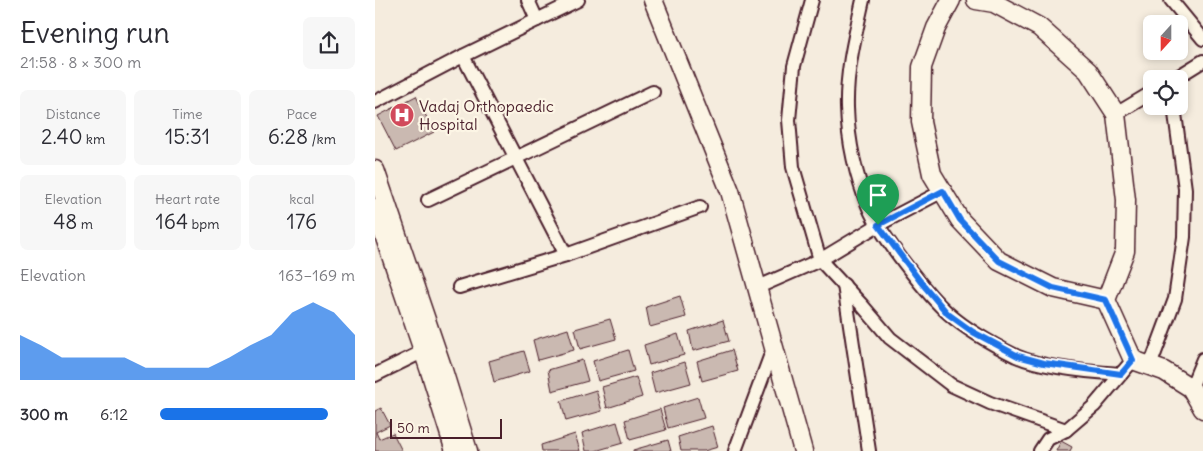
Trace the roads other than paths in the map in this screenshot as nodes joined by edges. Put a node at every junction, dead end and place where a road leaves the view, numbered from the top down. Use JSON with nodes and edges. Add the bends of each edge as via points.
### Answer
{"nodes":[{"id":1,"x":527,"y":0,"type":"edge"},
{"id":2,"x":578,"y":0,"type":"edge"},
{"id":3,"x":653,"y":0,"type":"edge"},
{"id":4,"x":812,"y":0,"type":"edge"},
{"id":5,"x":863,"y":0,"type":"edge"},
{"id":6,"x":951,"y":0,"type":"edge"},
{"id":7,"x":976,"y":0,"type":"edge"},
{"id":8,"x":1171,"y":0,"type":"edge"},
{"id":9,"x":537,"y":20,"type":"junction"},
{"id":10,"x":1203,"y":39,"type":"edge"},
{"id":11,"x":463,"y":56,"type":"junction"},
{"id":12,"x":1203,"y":61,"type":"edge"},
{"id":13,"x":1188,"y":70,"type":"edge"},
{"id":14,"x":653,"y":92,"type":"dead end"},
{"id":15,"x":1143,"y":98,"type":"edge"},
{"id":16,"x":375,"y":102,"type":"edge"},
{"id":17,"x":1116,"y":114,"type":"junction"},
{"id":18,"x":1175,"y":115,"type":"edge"},
{"id":19,"x":516,"y":158,"type":"junction"},
{"id":20,"x":375,"y":170,"type":"edge"},
{"id":21,"x":943,"y":191,"type":"junction"},
{"id":22,"x":428,"y":200,"type":"dead end"},
{"id":23,"x":700,"y":207,"type":"dead end"},
{"id":24,"x":375,"y":208,"type":"edge"},
{"id":25,"x":878,"y":225,"type":"junction"},
{"id":26,"x":566,"y":255,"type":"junction"},
{"id":27,"x":820,"y":260,"type":"junction"},
{"id":28,"x":844,"y":285,"type":"junction"},
{"id":29,"x":459,"y":287,"type":"dead end"},
{"id":30,"x":756,"y":288,"type":"junction"},
{"id":31,"x":1106,"y":300,"type":"junction"},
{"id":32,"x":774,"y":346,"type":"junction"},
{"id":33,"x":424,"y":351,"type":"junction"},
{"id":34,"x":1203,"y":358,"type":"edge"},
{"id":35,"x":1133,"y":360,"type":"junction"},
{"id":36,"x":1151,"y":366,"type":"junction"},
{"id":37,"x":1121,"y":374,"type":"junction"},
{"id":38,"x":375,"y":375,"type":"edge"},
{"id":39,"x":1191,"y":388,"type":"junction"},
{"id":40,"x":1203,"y":409,"type":"edge"},
{"id":41,"x":1066,"y":430,"type":"junction"},
{"id":42,"x":455,"y":451,"type":"edge"},
{"id":43,"x":468,"y":451,"type":"edge"},
{"id":44,"x":735,"y":451,"type":"edge"},
{"id":45,"x":803,"y":451,"type":"edge"},
{"id":46,"x":869,"y":451,"type":"edge"},
{"id":47,"x":1040,"y":451,"type":"edge"}],
"edges":[{"from":1,"to":9,"type":"street"},
{"from":2,"to":9,"type":"street"},
{"from":3,"to":30,"type":"street","via":[[730,191]]},
{"from":4,"to":27,"type":"street","via":[[794,66],[789,120],[793,167]]},
{"from":5,"to":25,"type":"street","via":[[849,66],[847,109],[853,158]]},
{"from":6,"to":21,"type":"street","via":[[936,28],[922,67],[921,122],[932,174]]},
{"from":7,"to":17,"type":"street","via":[[994,3],[1039,27],[1088,71]]},
{"from":8,"to":10,"type":"street"},
{"from":9,"to":11,"type":"street"},
{"from":11,"to":16,"type":"street"},
{"from":11,"to":19,"type":"street"},
{"from":12,"to":13,"type":"street"},
{"from":14,"to":19,"type":"street"},
{"from":15,"to":17,"type":"street"},
{"from":17,"to":31,"type":"street","via":[[1126,200],[1125,251]]},
{"from":18,"to":36,"type":"street","via":[[1185,189],[1184,238],[1175,299]]},
{"from":19,"to":22,"type":"street"},
{"from":19,"to":26,"type":"street"},
{"from":20,"to":43,"type":"street"},
{"from":21,"to":25,"type":"street"},
{"from":21,"to":31,"type":"street","via":[[960,220],[999,261],[1053,288]]},
{"from":23,"to":26,"type":"street"},
{"from":24,"to":33,"type":"street"},
{"from":25,"to":27,"type":"street"},
{"from":25,"to":37,"type":"street","via":[[948,314],[973,332],[1018,356],[1054,365]]},
{"from":26,"to":29,"type":"street"},
{"from":27,"to":28,"type":"street"},
{"from":27,"to":30,"type":"street"},
{"from":28,"to":41,"type":"street","via":[[890,338],[951,385],[990,403]]},
{"from":28,"to":46,"type":"street"},
{"from":30,"to":32,"type":"street"},
{"from":31,"to":35,"type":"street"},
{"from":32,"to":44,"type":"street"},
{"from":32,"to":45,"type":"street"},
{"from":33,"to":38,"type":"street"},
{"from":33,"to":42,"type":"street"},
{"from":34,"to":39,"type":"street"},
{"from":35,"to":36,"type":"street"},
{"from":35,"to":37,"type":"street"},
{"from":36,"to":39,"type":"street"},
{"from":37,"to":41,"type":"street","via":[[1094,406]]},
{"from":39,"to":40,"type":"street"},
{"from":41,"to":47,"type":"street","via":[[1048,439]]}]}
